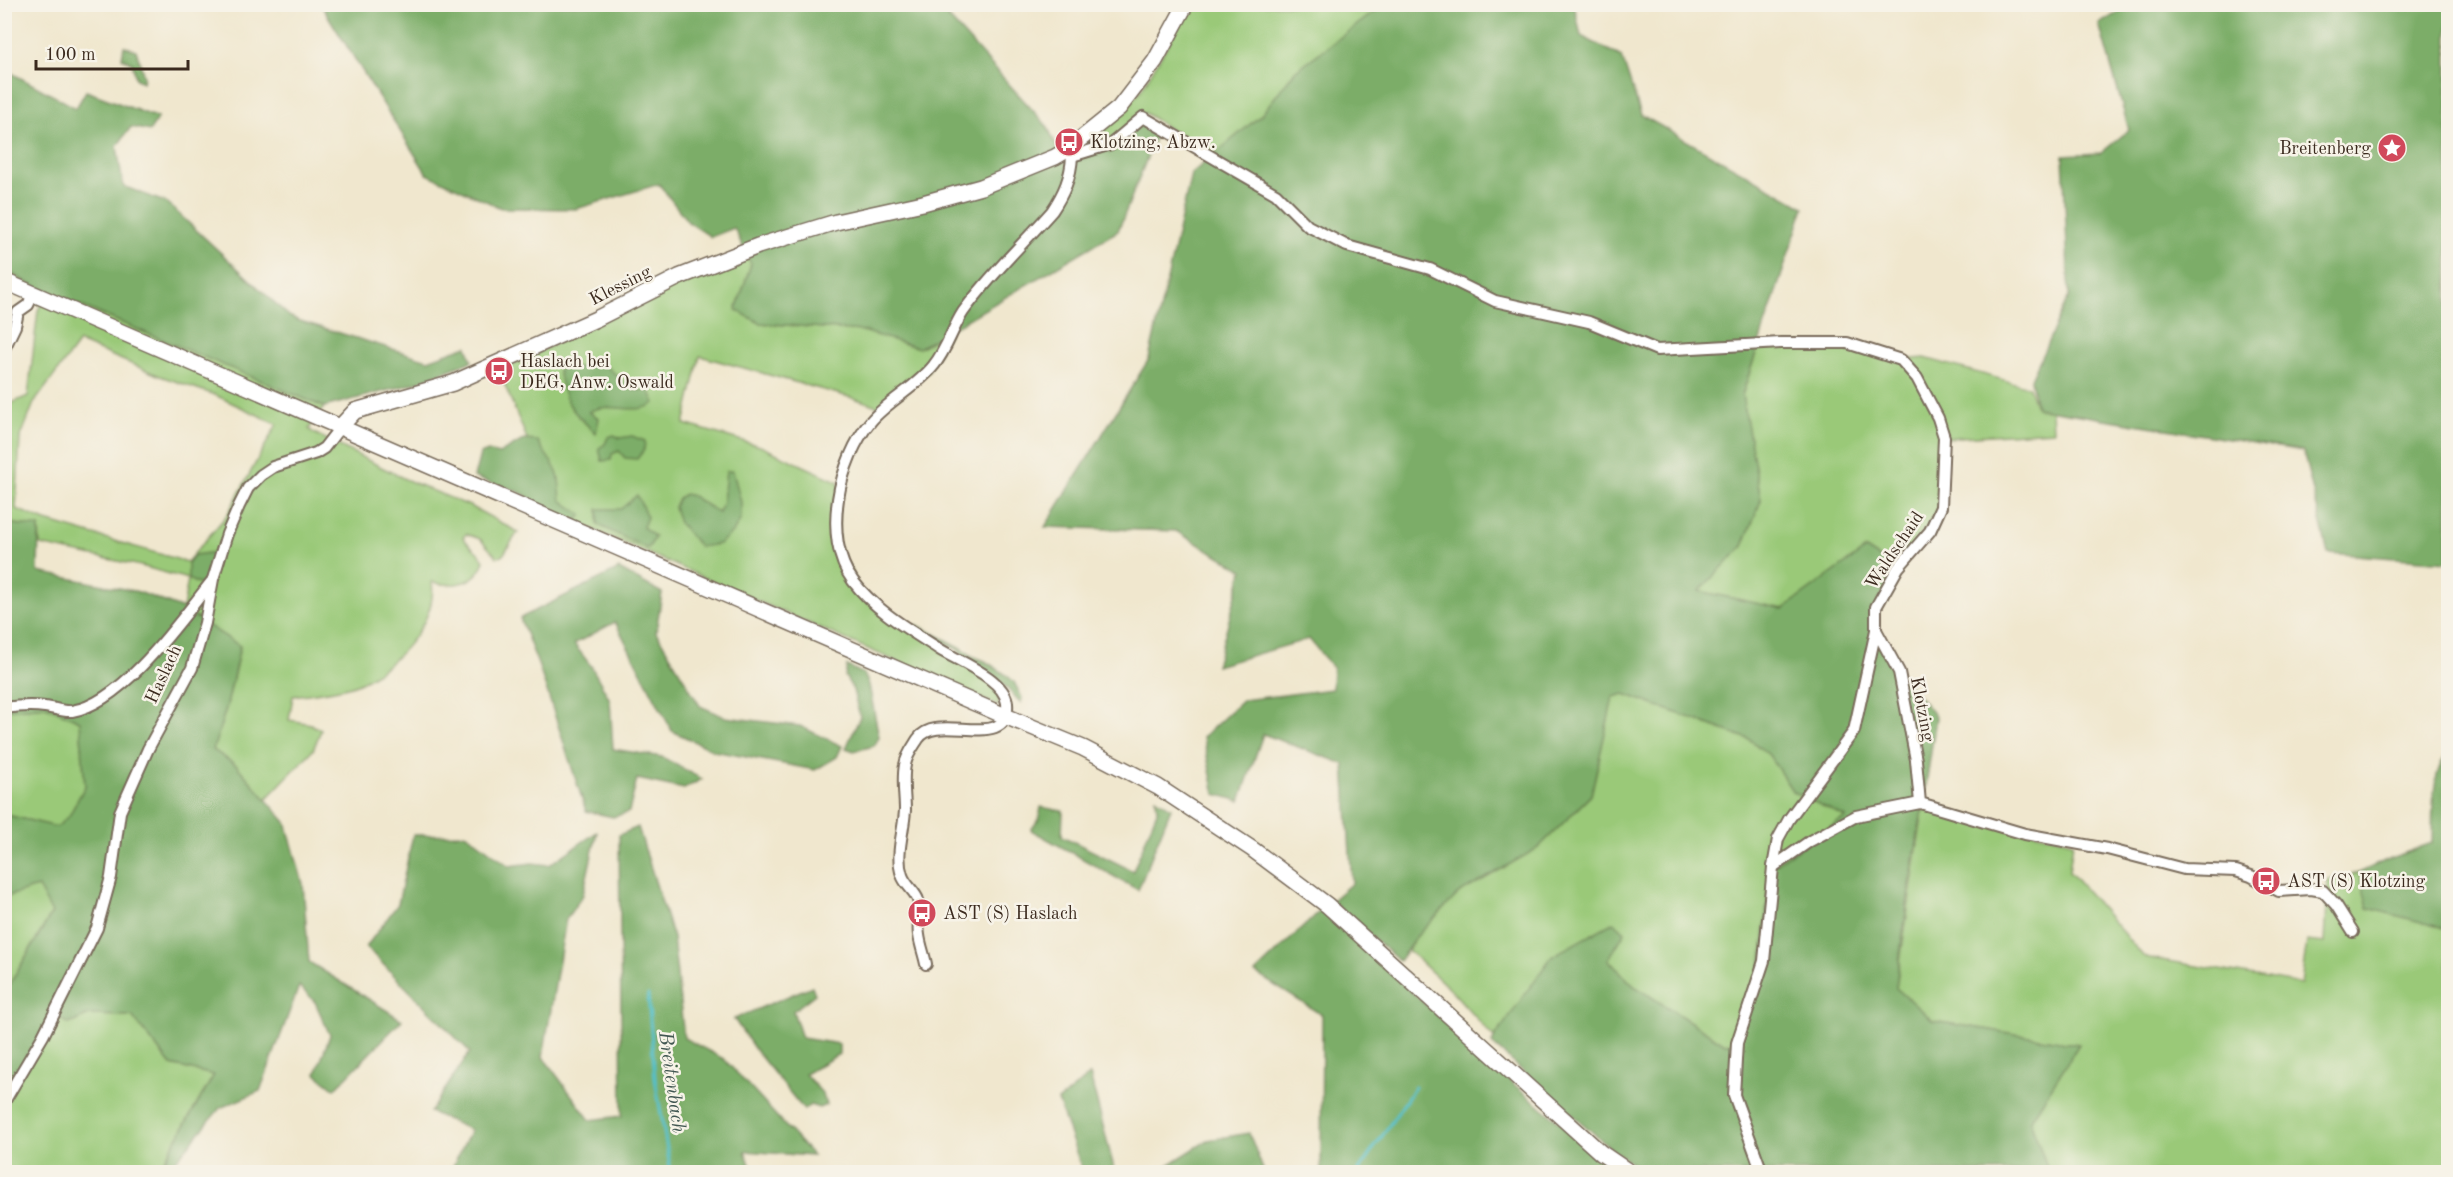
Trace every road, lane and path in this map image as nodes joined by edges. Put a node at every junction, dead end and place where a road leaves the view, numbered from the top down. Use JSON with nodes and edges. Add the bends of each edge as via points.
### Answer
{"nodes":[{"id":1,"x":1186,"y":4,"type":"edge"},
{"id":2,"x":1070,"y":153,"type":"junction"},
{"id":3,"x":4,"y":281,"type":"edge"},
{"id":4,"x":33,"y":295,"type":"junction"},
{"id":5,"x":4,"y":349,"type":"edge"},
{"id":6,"x":501,"y":363,"type":"joint"},
{"id":7,"x":341,"y":426,"type":"junction"},
{"id":8,"x":213,"y":579,"type":"junction"},
{"id":9,"x":1876,"y":630,"type":"junction"},
{"id":10,"x":4,"y":708,"type":"edge"},
{"id":11,"x":1005,"y":716,"type":"junction"},
{"id":12,"x":1920,"y":803,"type":"junction"},
{"id":13,"x":1773,"y":867,"type":"junction"},
{"id":14,"x":2353,"y":932,"type":"dead end"},
{"id":15,"x":926,"y":964,"type":"dead end"},
{"id":16,"x":4,"y":1102,"type":"edge"},
{"id":17,"x":1629,"y":1173,"type":"edge"},
{"id":18,"x":1762,"y":1173,"type":"edge"}],
"edges":[{"from":1,"to":2,"type":"main road","name":"Klessing","via":[[1141,82]]},
{"from":2,"to":6,"type":"main road","name":"Klessing","via":[[981,188],[836,222],[758,246],[679,277]]},
{"from":2,"to":9,"type":"street","name":"Waldschaid","via":[[1111,144],[1143,117],[1276,194],[1308,226],[1347,246],[1430,269],[1495,301],[1589,322],[1658,350],[1780,343],[1847,344],[1901,360],[1917,378],[1944,437],[1941,507],[1930,531],[1898,568],[1876,607]]},
{"from":2,"to":11,"type":"street","via":[[1072,171],[1063,195],[963,314],[934,365],[862,433],[847,462],[837,500],[841,552],[851,578],[890,616],[1000,687],[1007,701]]},
{"from":3,"to":4,"type":"main road"},
{"from":4,"to":5,"type":"street","via":[[18,312]]},
{"from":4,"to":7,"type":"main road"},
{"from":6,"to":7,"type":"main road","name":"Haslach","via":[[453,383],[355,411]]},
{"from":7,"to":8,"type":"street","name":"Haslach","via":[[324,448],[273,467],[248,488],[227,534]]},
{"from":7,"to":11,"type":"main road"},
{"from":8,"to":10,"type":"street","via":[[150,656],[99,700],[73,711],[30,705]]},
{"from":8,"to":16,"type":"street","name":"Haslach","via":[[192,668],[148,749],[120,812],[111,877],[97,928],[43,1036]]},
{"from":9,"to":12,"type":"street","name":"Klotzing","via":[[1899,672],[1917,760]]},
{"from":9,"to":13,"type":"street","via":[[1854,731],[1789,819],[1778,839]]},
{"from":11,"to":15,"type":"street","via":[[990,729],[927,730],[920,735],[905,764],[901,869],[919,901],[919,936]]},
{"from":11,"to":17,"type":"main road","via":[[1083,748],[1158,788],[1252,849],[1327,904],[1601,1153]]},
{"from":12,"to":13,"type":"street","via":[[1856,816]]},
{"from":12,"to":14,"type":"street","via":[[2025,834],[2184,869],[2236,871],[2279,891],[2323,891]]},
{"from":13,"to":18,"type":"street","via":[[1764,961],[1737,1043],[1734,1095]]}]}
